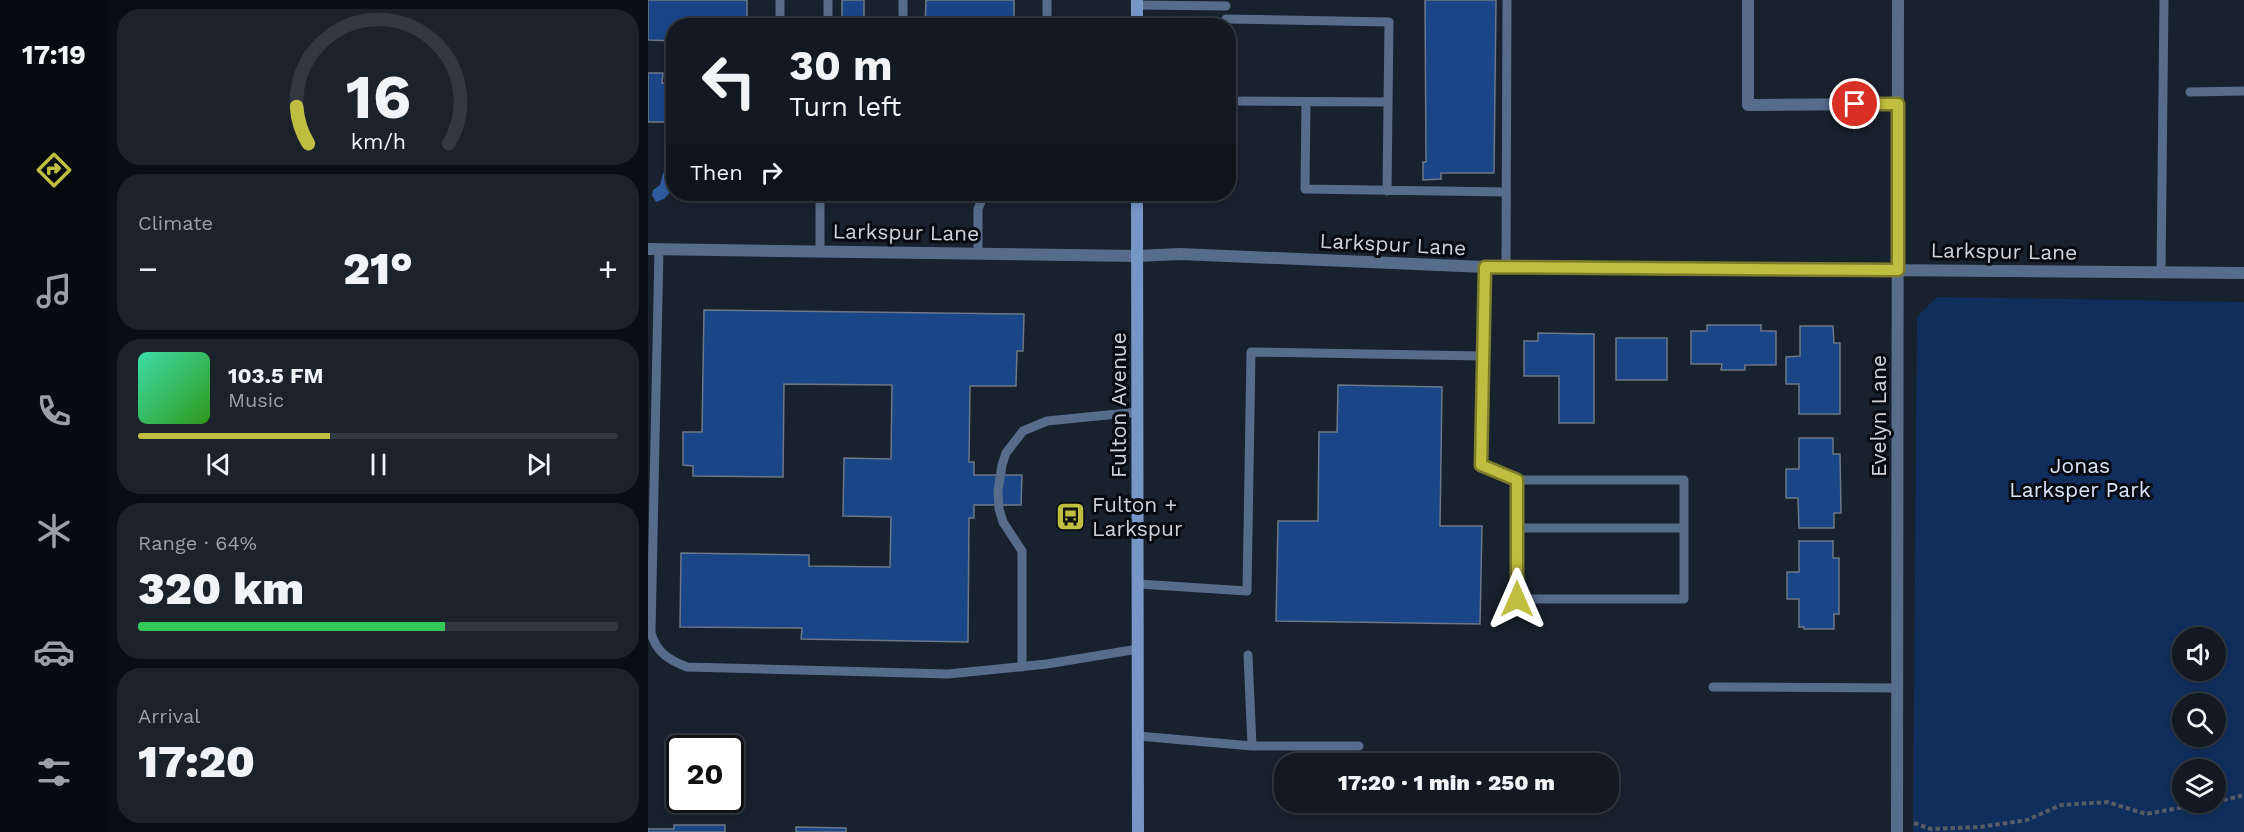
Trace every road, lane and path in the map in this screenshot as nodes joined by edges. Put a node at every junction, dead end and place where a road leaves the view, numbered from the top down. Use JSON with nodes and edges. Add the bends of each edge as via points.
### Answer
{"nodes":[{"id":1,"x":780,"y":0,"type":"edge"},
{"id":2,"x":828,"y":0,"type":"edge"},
{"id":3,"x":903,"y":0,"type":"edge"},
{"id":4,"x":1047,"y":0,"type":"edge"},
{"id":5,"x":1507,"y":0,"type":"edge"},
{"id":6,"x":1748,"y":0,"type":"edge"},
{"id":7,"x":1898,"y":0,"type":"edge"},
{"id":8,"x":2164,"y":0,"type":"edge"},
{"id":9,"x":1137,"y":3,"type":"edge"},
{"id":10,"x":1226,"y":3,"type":"edge"},
{"id":11,"x":780,"y":18,"type":"edge"},
{"id":12,"x":828,"y":18,"type":"edge"},
{"id":13,"x":903,"y":18,"type":"edge"},
{"id":14,"x":1047,"y":18,"type":"edge"},
{"id":15,"x":1236,"y":22,"type":"edge"},
{"id":16,"x":2244,"y":91,"type":"edge"},
{"id":17,"x":2190,"y":92,"type":"dead end"},
{"id":18,"x":1236,"y":101,"type":"edge"},
{"id":19,"x":1306,"y":102,"type":"junction"},
{"id":20,"x":1388,"y":102,"type":"junction"},
{"id":21,"x":1898,"y":104,"type":"junction"},
{"id":22,"x":1387,"y":191,"type":"junction"},
{"id":23,"x":1506,"y":192,"type":"junction"},
{"id":24,"x":820,"y":201,"type":"edge"},
{"id":25,"x":979,"y":201,"type":"edge"},
{"id":26,"x":1137,"y":201,"type":"edge"},
{"id":27,"x":654,"y":249,"type":"edge"},
{"id":28,"x":820,"y":251,"type":"junction"},
{"id":29,"x":978,"y":252,"type":"junction"},
{"id":30,"x":1137,"y":256,"type":"junction"},
{"id":31,"x":1485,"y":267,"type":"junction"},
{"id":32,"x":1506,"y":267,"type":"junction"},
{"id":33,"x":1898,"y":270,"type":"junction"},
{"id":34,"x":2161,"y":272,"type":"junction"},
{"id":35,"x":2244,"y":273,"type":"edge"},
{"id":36,"x":1483,"y":356,"type":"junction"},
{"id":37,"x":1138,"y":412,"type":"junction"},
{"id":38,"x":651,"y":440,"type":"edge"},
{"id":39,"x":1517,"y":480,"type":"junction"},
{"id":40,"x":1517,"y":528,"type":"junction"},
{"id":41,"x":1684,"y":528,"type":"junction"},
{"id":42,"x":1138,"y":584,"type":"junction"},
{"id":43,"x":1138,"y":649,"type":"junction"},
{"id":44,"x":1248,"y":655,"type":"dead end"},
{"id":45,"x":1022,"y":667,"type":"junction"},
{"id":46,"x":1713,"y":687,"type":"dead end"},
{"id":47,"x":1898,"y":688,"type":"junction"},
{"id":48,"x":1138,"y":736,"type":"junction"},
{"id":49,"x":1252,"y":746,"type":"junction"},
{"id":50,"x":1359,"y":746,"type":"dead end"},
{"id":51,"x":2244,"y":795,"type":"edge"},
{"id":52,"x":2226,"y":799,"type":"edge"},
{"id":53,"x":2172,"y":809,"type":"edge"},
{"id":54,"x":1897,"y":817,"type":"junction"},
{"id":55,"x":1138,"y":832,"type":"edge"},
{"id":56,"x":1897,"y":832,"type":"edge"}],
"edges":[{"from":1,"to":11,"type":"lane"},
{"from":2,"to":12,"type":"lane"},
{"from":3,"to":13,"type":"lane"},
{"from":4,"to":14,"type":"lane"},
{"from":5,"to":23,"type":"lane"},
{"from":6,"to":21,"type":"street","via":[[1748,105]]},
{"from":7,"to":21,"type":"street","name":"Evelyn Lane"},
{"from":8,"to":34,"type":"lane"},
{"from":9,"to":10,"type":"lane"},
{"from":15,"to":20,"type":"lane","via":[[1389,22]]},
{"from":16,"to":17,"type":"lane"},
{"from":18,"to":19,"type":"lane"},
{"from":19,"to":20,"type":"lane"},
{"from":19,"to":22,"type":"lane","via":[[1305,189]]},
{"from":20,"to":22,"type":"lane"},
{"from":21,"to":33,"type":"street","name":"Evelyn Lane"},
{"from":22,"to":23,"type":"lane"},
{"from":23,"to":32,"type":"lane"},
{"from":24,"to":28,"type":"lane"},
{"from":25,"to":29,"type":"lane"},
{"from":26,"to":30,"type":"main road","name":"Fulton Avenue"},
{"from":27,"to":28,"type":"street","name":"Larkspur Lane"},
{"from":27,"to":38,"type":"lane"},
{"from":28,"to":29,"type":"street","name":"Larkspur Lane"},
{"from":29,"to":30,"type":"street","name":"Larkspur Lane"},
{"from":30,"to":31,"type":"street","name":"Larkspur Lane","via":[[1180,254]]},
{"from":30,"to":37,"type":"main road","name":"Fulton Avenue"},
{"from":31,"to":32,"type":"street","name":"Larkspur Lane"},
{"from":31,"to":36,"type":"lane"},
{"from":32,"to":33,"type":"street","name":"Larkspur Lane"},
{"from":33,"to":34,"type":"street","name":"Larkspur Lane"},
{"from":33,"to":47,"type":"street","name":"Evelyn Lane"},
{"from":34,"to":35,"type":"street","name":"Larkspur Lane"},
{"from":36,"to":39,"type":"lane","via":[[1481,465]]},
{"from":36,"to":42,"type":"lane","via":[[1251,352],[1247,591]]},
{"from":37,"to":42,"type":"main road","name":"Fulton Avenue"},
{"from":37,"to":45,"type":"lane","via":[[1066,417],[1034,425],[1013,442],[1004,459],[999,478],[999,509],[1010,535],[1022,550]]},
{"from":38,"to":45,"type":"lane","via":[[651,633],[655,646],[672,662],[687,668],[948,674]]},
{"from":39,"to":40,"type":"lane"},
{"from":39,"to":41,"type":"lane","via":[[1684,480]]},
{"from":40,"to":41,"type":"lane"},
{"from":40,"to":41,"type":"lane","via":[[1517,599],[1684,599]]},
{"from":42,"to":43,"type":"main road","name":"Fulton Avenue"},
{"from":43,"to":45,"type":"lane"},
{"from":43,"to":48,"type":"main road","name":"Fulton Avenue"},
{"from":44,"to":49,"type":"lane"},
{"from":46,"to":47,"type":"lane"},
{"from":47,"to":54,"type":"street","name":"Evelyn Lane"},
{"from":48,"to":49,"type":"lane"},
{"from":48,"to":55,"type":"main road","name":"Fulton Avenue"},
{"from":49,"to":50,"type":"lane"},
{"from":51,"to":52,"type":"path"},
{"from":53,"to":54,"type":"path","via":[[2146,814],[2107,802],[2061,805],[2027,820],[1931,829]]},
{"from":54,"to":56,"type":"street","name":"Evelyn Lane"}]}
